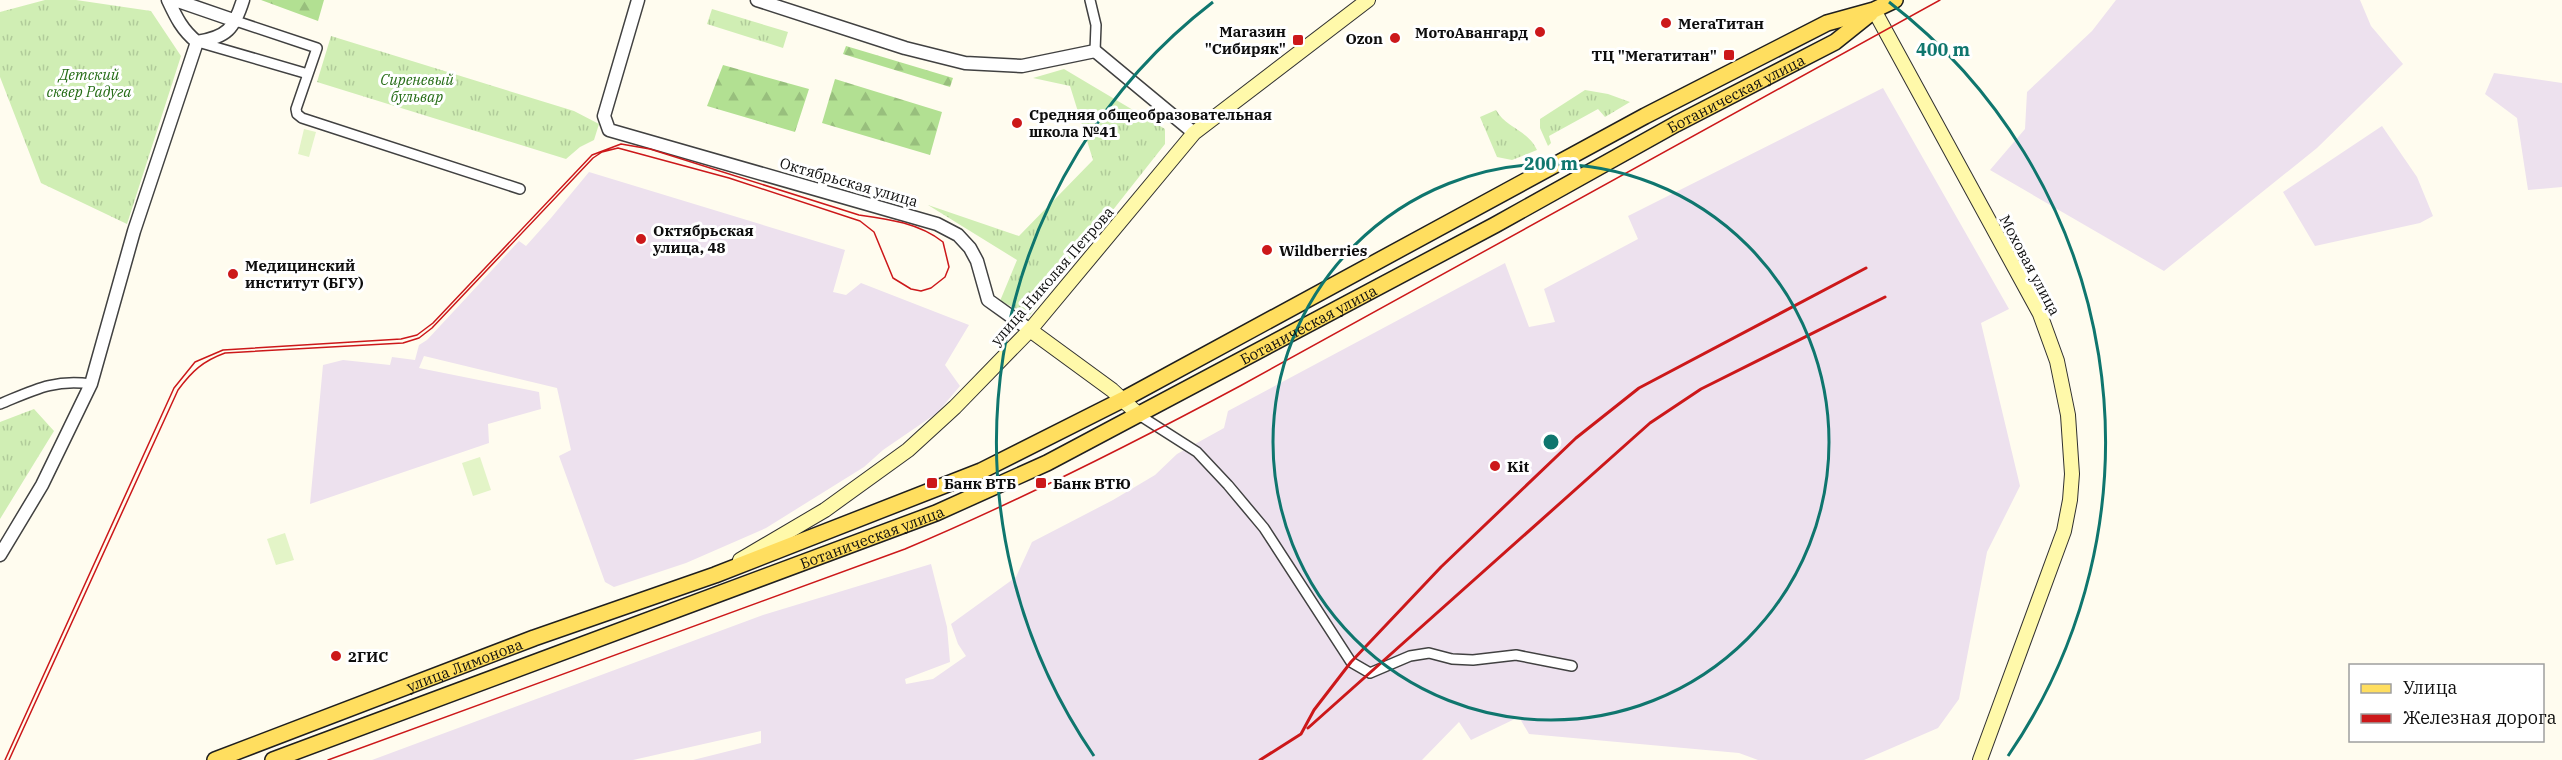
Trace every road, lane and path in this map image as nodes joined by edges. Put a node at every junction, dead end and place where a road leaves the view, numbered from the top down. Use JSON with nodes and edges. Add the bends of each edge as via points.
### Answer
{"nodes":[{"id":1,"x":168,"y":0,"type":"edge"},
{"id":2,"x":175,"y":0,"type":"edge"},
{"id":3,"x":243,"y":0,"type":"edge"},
{"id":4,"x":638,"y":0,"type":"edge"},
{"id":5,"x":757,"y":0,"type":"edge"},
{"id":6,"x":1090,"y":0,"type":"edge"},
{"id":7,"x":1368,"y":0,"type":"edge"},
{"id":8,"x":1895,"y":0,"type":"edge"},
{"id":9,"x":1874,"y":10,"type":"junction"},
{"id":10,"x":236,"y":21,"type":"junction"},
{"id":11,"x":196,"y":42,"type":"junction"},
{"id":12,"x":1095,"y":51,"type":"junction"},
{"id":13,"x":308,"y":74,"type":"junction"},
{"id":14,"x":1194,"y":133,"type":"junction"},
{"id":15,"x":520,"y":189,"type":"dead end"},
{"id":16,"x":1030,"y":330,"type":"junction"},
{"id":17,"x":91,"y":384,"type":"junction"},
{"id":18,"x":1124,"y":399,"type":"junction"},
{"id":19,"x":0,"y":404,"type":"edge"},
{"id":20,"x":1139,"y":414,"type":"junction"},
{"id":21,"x":0,"y":555,"type":"edge"},
{"id":22,"x":750,"y":562,"type":"junction"},
{"id":23,"x":715,"y":575,"type":"junction"},
{"id":24,"x":757,"y":580,"type":"junction"},
{"id":25,"x":721,"y":593,"type":"joint"},
{"id":26,"x":1572,"y":666,"type":"dead end"},
{"id":27,"x":215,"y":760,"type":"edge"},
{"id":28,"x":273,"y":760,"type":"edge"},
{"id":29,"x":1980,"y":760,"type":"edge"}],
"edges":[{"from":1,"to":11,"type":"street","via":[[177,21]]},
{"from":2,"to":10,"type":"street"},
{"from":3,"to":10,"type":"street"},
{"from":4,"to":16,"type":"street","name":"Октябрьская улица","via":[[604,116],[609,130],[937,224],[970,248],[988,300]]},
{"from":5,"to":12,"type":"street","via":[[905,48],[965,63],[1022,66]]},
{"from":6,"to":12,"type":"street","via":[[1096,25]]},
{"from":7,"to":14,"type":"main road","name":"улица Николая Петрова"},
{"from":8,"to":9,"type":"main road","name":"Ботаническая улица"},
{"from":9,"to":18,"type":"main road","name":"Ботаническая улица","via":[[1827,23],[1653,112]]},
{"from":9,"to":20,"type":"main road","name":"Ботаническая улица","via":[[1836,42],[1670,127],[1495,225]]},
{"from":9,"to":29,"type":"main road","name":"Моховая улица","via":[[2040,314],[2057,361],[2068,415],[2072,474],[2064,531]]},
{"from":10,"to":11,"type":"street","via":[[223,35]]},
{"from":10,"to":13,"type":"street","via":[[317,48]]},
{"from":11,"to":13,"type":"street"},
{"from":11,"to":17,"type":"street","via":[[134,231]]},
{"from":12,"to":14,"type":"street"},
{"from":13,"to":15,"type":"street","via":[[296,109],[302,118]]},
{"from":14,"to":16,"type":"main road","name":"улица Николая Петрова"},
{"from":16,"to":18,"type":"main road"},
{"from":16,"to":23,"type":"main road","name":"улица Николая Петрова","via":[[908,450],[825,510]]},
{"from":17,"to":19,"type":"street","via":[[52,384]]},
{"from":17,"to":21,"type":"street","via":[[42,485]]},
{"from":18,"to":20,"type":"main road"},
{"from":18,"to":22,"type":"main road","name":"Ботаническая улица","via":[[981,471]]},
{"from":20,"to":24,"type":"main road","name":"Ботаническая улица","via":[[992,489]]},
{"from":20,"to":26,"type":"street","via":[[1197,453],[1228,484],[1264,528],[1351,662],[1370,673],[1410,656],[1429,653],[1473,660],[1516,655]]},
{"from":22,"to":23,"type":"main road","name":"Ботаническая улица"},
{"from":22,"to":24,"type":"main road"},
{"from":23,"to":27,"type":"main road","name":"улица Лимонова","via":[[534,638]]},
{"from":24,"to":25,"type":"main road","name":"Ботаническая улица"},
{"from":25,"to":28,"type":"main road","name":"улица Лимонова"}]}
